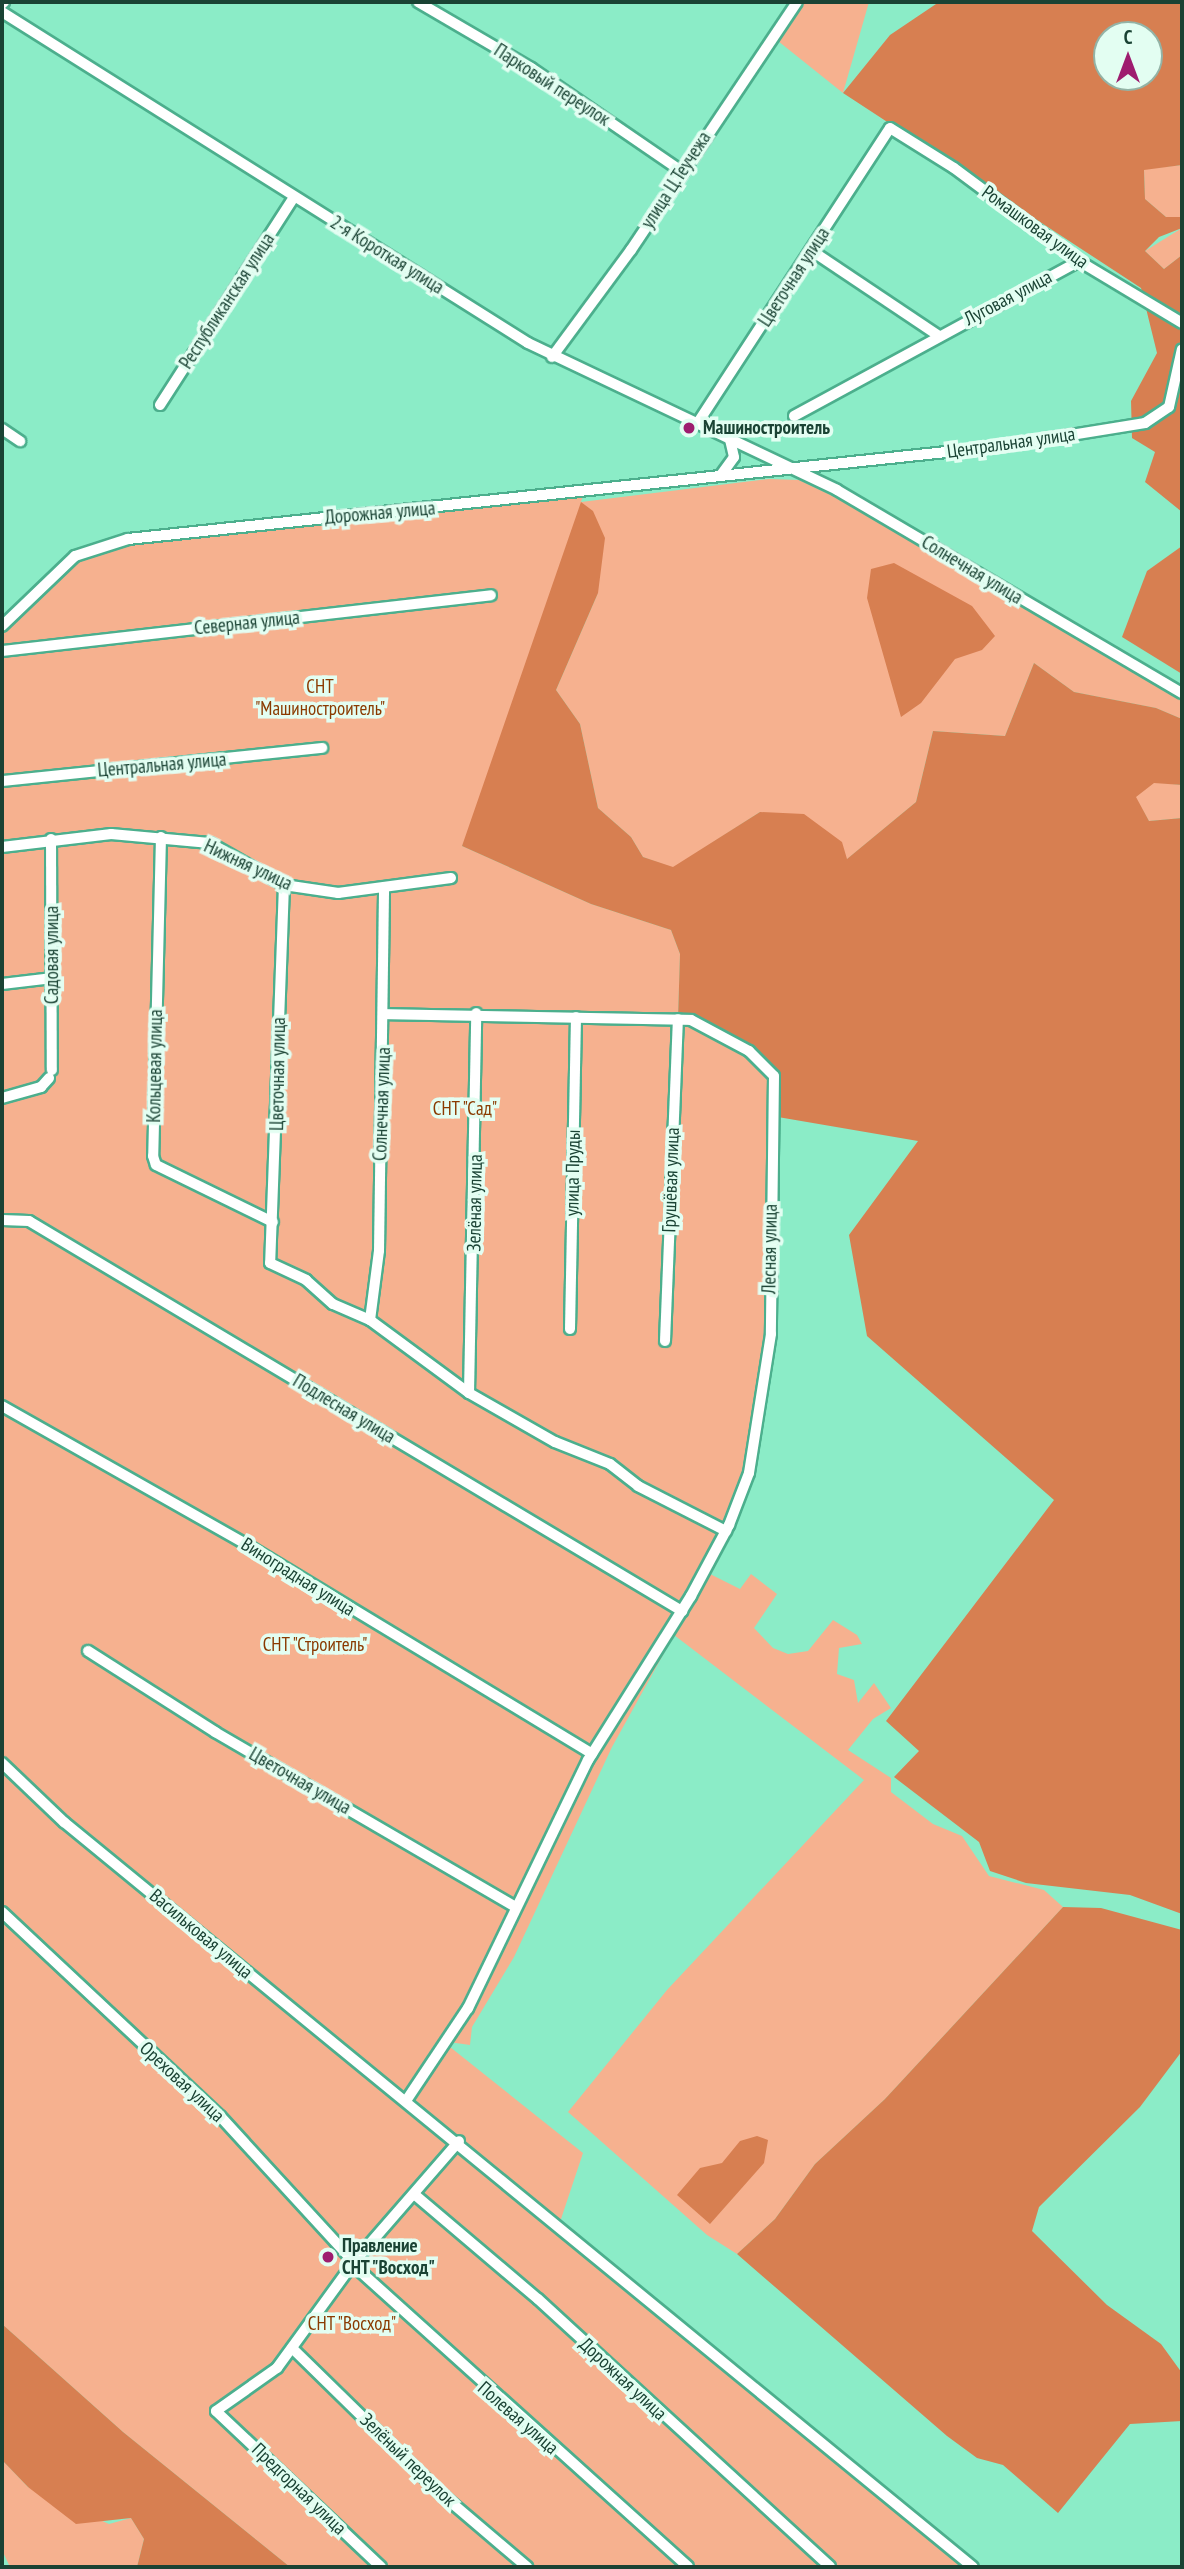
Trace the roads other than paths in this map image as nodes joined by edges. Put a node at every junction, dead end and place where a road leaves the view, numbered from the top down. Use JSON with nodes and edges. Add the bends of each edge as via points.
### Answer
{"nodes":[{"id":1,"x":418,"y":2,"type":"edge"},
{"id":2,"x":797,"y":2,"type":"edge"},
{"id":3,"x":2,"y":12,"type":"edge"},
{"id":4,"x":890,"y":128,"type":"joint"},
{"id":5,"x":683,"y":172,"type":"junction"},
{"id":6,"x":294,"y":197,"type":"junction"},
{"id":7,"x":811,"y":251,"type":"junction"},
{"id":8,"x":1079,"y":261,"type":"junction"},
{"id":9,"x":1182,"y":323,"type":"edge"},
{"id":10,"x":939,"y":336,"type":"junction"},
{"id":11,"x":1182,"y":349,"type":"edge"},
{"id":12,"x":552,"y":357,"type":"junction"},
{"id":13,"x":160,"y":405,"type":"dead end"},
{"id":14,"x":794,"y":416,"type":"dead end"},
{"id":15,"x":697,"y":425,"type":"junction"},
{"id":16,"x":2,"y":429,"type":"edge"},
{"id":17,"x":730,"y":439,"type":"junction"},
{"id":18,"x":20,"y":441,"type":"dead end"},
{"id":19,"x":788,"y":468,"type":"junction"},
{"id":20,"x":722,"y":475,"type":"junction"},
{"id":21,"x":491,"y":595,"type":"dead end"},
{"id":22,"x":2,"y":626,"type":"edge"},
{"id":23,"x":2,"y":651,"type":"edge"},
{"id":24,"x":1182,"y":693,"type":"edge"},
{"id":25,"x":322,"y":748,"type":"dead end"},
{"id":26,"x":2,"y":781,"type":"edge"},
{"id":27,"x":161,"y":836,"type":"junction"},
{"id":28,"x":51,"y":839,"type":"junction"},
{"id":29,"x":2,"y":847,"type":"edge"},
{"id":30,"x":451,"y":878,"type":"dead end"},
{"id":31,"x":284,"y":885,"type":"junction"},
{"id":32,"x":384,"y":888,"type":"junction"},
{"id":33,"x":53,"y":978,"type":"junction"},
{"id":34,"x":2,"y":984,"type":"edge"},
{"id":35,"x":476,"y":1013,"type":"junction"},
{"id":36,"x":383,"y":1014,"type":"junction"},
{"id":37,"x":576,"y":1017,"type":"junction"},
{"id":38,"x":678,"y":1019,"type":"junction"},
{"id":39,"x":2,"y":1098,"type":"edge"},
{"id":40,"x":2,"y":1220,"type":"edge"},
{"id":41,"x":272,"y":1222,"type":"junction"},
{"id":42,"x":370,"y":1320,"type":"junction"},
{"id":43,"x":570,"y":1329,"type":"dead end"},
{"id":44,"x":665,"y":1341,"type":"dead end"},
{"id":45,"x":469,"y":1393,"type":"junction"},
{"id":46,"x":2,"y":1406,"type":"edge"},
{"id":47,"x":726,"y":1531,"type":"junction"},
{"id":48,"x":682,"y":1611,"type":"junction"},
{"id":49,"x":88,"y":1651,"type":"dead end"},
{"id":50,"x":592,"y":1754,"type":"junction"},
{"id":51,"x":2,"y":1763,"type":"edge"},
{"id":52,"x":516,"y":1907,"type":"junction"},
{"id":53,"x":2,"y":1912,"type":"edge"},
{"id":54,"x":406,"y":2101,"type":"junction"},
{"id":55,"x":459,"y":2141,"type":"junction"},
{"id":56,"x":414,"y":2194,"type":"junction"},
{"id":57,"x":353,"y":2263,"type":"junction"},
{"id":58,"x":292,"y":2348,"type":"junction"},
{"id":59,"x":381,"y":2567,"type":"edge"},
{"id":60,"x":527,"y":2567,"type":"edge"},
{"id":61,"x":688,"y":2567,"type":"edge"},
{"id":62,"x":830,"y":2567,"type":"edge"},
{"id":63,"x":974,"y":2567,"type":"edge"}],
"edges":[{"from":1,"to":5,"type":"street","name":"Парковый переулок","via":[[531,68]]},
{"from":2,"to":5,"type":"street","name":"улица Ц.Теучежа"},
{"from":3,"to":6,"type":"street","name":"2-я Короткая улица"},
{"from":4,"to":7,"type":"street","name":"Цветочная улица"},
{"from":4,"to":8,"type":"street","name":"Ромашковая улица","via":[[954,168]]},
{"from":5,"to":12,"type":"street","name":"улица Ц.Теучежа"},
{"from":6,"to":12,"type":"street","name":"2-я Короткая улица"},
{"from":6,"to":13,"type":"street","name":"Республиканская улица"},
{"from":7,"to":10,"type":"street"},
{"from":7,"to":15,"type":"street","name":"Цветочная улица"},
{"from":8,"to":9,"type":"street","name":"Ромашковая улица"},
{"from":8,"to":10,"type":"street","name":"Луговая улица"},
{"from":10,"to":14,"type":"street","name":"Луговая улица"},
{"from":11,"to":19,"type":"street","name":"Центральная улица","via":[[1169,407],[1146,423],[1003,446]]},
{"from":12,"to":15,"type":"street","name":"2-я Короткая улица"},
{"from":15,"to":17,"type":"street","name":"2-я Короткая улица"},
{"from":16,"to":18,"type":"street"},
{"from":17,"to":19,"type":"street","name":"2-я Короткая улица"},
{"from":17,"to":20,"type":"street","via":[[734,457]]},
{"from":19,"to":20,"type":"street","name":"Дорожная улица"},
{"from":19,"to":24,"type":"street","name":"Солнечная улица","via":[[837,490]]},
{"from":20,"to":22,"type":"street","name":"Дорожная улица","via":[[119,541],[88,549],[57,569]]},
{"from":21,"to":23,"type":"street","name":"Северная улица"},
{"from":25,"to":26,"type":"street","name":"Центральная улица"},
{"from":27,"to":28,"type":"street","name":"Нижняя улица"},
{"from":27,"to":31,"type":"street","name":"Нижняя улица","via":[[210,843]]},
{"from":27,"to":41,"type":"street","name":"Кольцевая улица","via":[[153,1156],[156,1165]]},
{"from":28,"to":29,"type":"street","name":"Нижняя улица"},
{"from":28,"to":33,"type":"street","name":"Садовая улица"},
{"from":30,"to":32,"type":"street","name":"Нижняя улица"},
{"from":31,"to":32,"type":"street","name":"Нижняя улица","via":[[338,893]]},
{"from":31,"to":41,"type":"street","name":"Цветочная улица"},
{"from":32,"to":36,"type":"street","name":"Солнечная улица"},
{"from":33,"to":34,"type":"street"},
{"from":33,"to":39,"type":"street","name":"Садовая улица","via":[[50,1074],[41,1087]]},
{"from":35,"to":36,"type":"street"},
{"from":35,"to":37,"type":"street"},
{"from":35,"to":45,"type":"street","name":"Зелёная улица"},
{"from":36,"to":42,"type":"street","name":"Солнечная улица","via":[[379,1251]]},
{"from":37,"to":38,"type":"street"},
{"from":37,"to":43,"type":"street","name":"улица Пруды"},
{"from":38,"to":44,"type":"street","name":"Грушёвая улица"},
{"from":38,"to":47,"type":"street","name":"Лесная улица","via":[[717,1030],[750,1051],[774,1076],[771,1334],[749,1473]]},
{"from":40,"to":48,"type":"street","name":"Подлесная улица","via":[[29,1221]]},
{"from":41,"to":42,"type":"street","name":"Цветочная улица","via":[[270,1263],[306,1280],[332,1304]]},
{"from":42,"to":45,"type":"street"},
{"from":45,"to":47,"type":"street","via":[[555,1442],[610,1464],[638,1486]]},
{"from":46,"to":50,"type":"street","name":"Виноградная улица","via":[[249,1546]]},
{"from":47,"to":48,"type":"street"},
{"from":48,"to":50,"type":"street"},
{"from":49,"to":52,"type":"street","name":"Цветочная улица","via":[[215,1732]]},
{"from":50,"to":52,"type":"street"},
{"from":51,"to":54,"type":"street","name":"Васильковая улица","via":[[54,1814]]},
{"from":52,"to":54,"type":"street","via":[[468,2008]]},
{"from":53,"to":57,"type":"street","name":"Ореховая улица","via":[[220,2116]]},
{"from":54,"to":55,"type":"street","name":"Васильковая улица"},
{"from":55,"to":56,"type":"street"},
{"from":55,"to":63,"type":"street","name":"Васильковая улица"},
{"from":56,"to":57,"type":"street"},
{"from":56,"to":62,"type":"street","name":"Дорожная улица","via":[[538,2299]]},
{"from":57,"to":58,"type":"street"},
{"from":57,"to":61,"type":"street","name":"Полевая улица"},
{"from":58,"to":59,"type":"street","name":"Предгорная улица","via":[[244,2396],[216,2411]]},
{"from":58,"to":60,"type":"street","name":"Зелёный переулок","via":[[439,2492]]}]}
